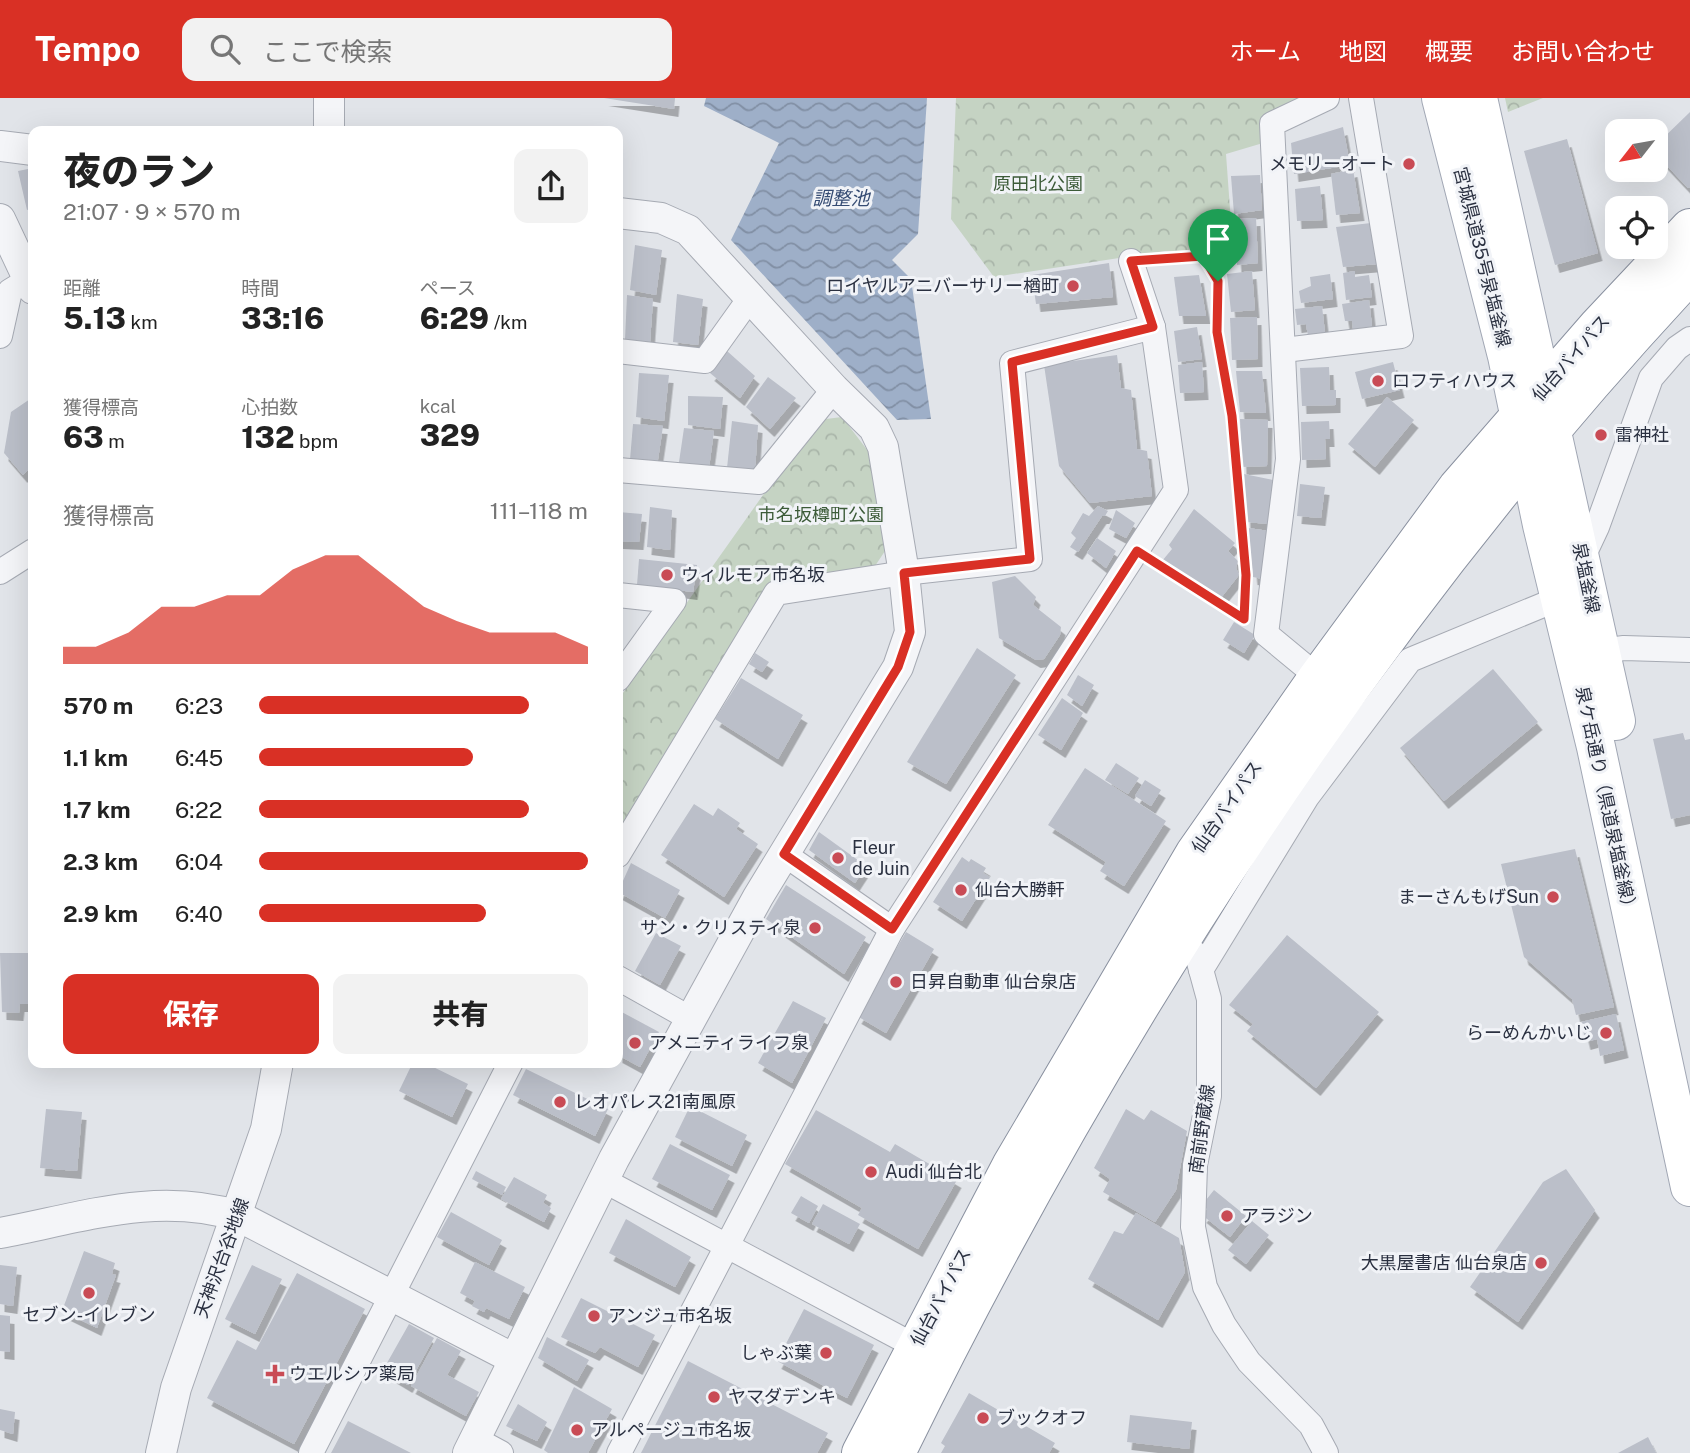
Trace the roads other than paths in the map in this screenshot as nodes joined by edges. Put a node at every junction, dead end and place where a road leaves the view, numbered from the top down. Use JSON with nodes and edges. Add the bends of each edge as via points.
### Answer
{"nodes":[{"id":1,"x":329,"y":98,"type":"edge"},
{"id":2,"x":1327,"y":98,"type":"edge"},
{"id":3,"x":1361,"y":98,"type":"edge"},
{"id":4,"x":1441,"y":98,"type":"edge"},
{"id":5,"x":1478,"y":98,"type":"edge"},
{"id":6,"x":329,"y":126,"type":"edge"},
{"id":7,"x":0,"y":146,"type":"edge"},
{"id":8,"x":28,"y":149,"type":"edge"},
{"id":9,"x":623,"y":214,"type":"edge"},
{"id":10,"x":0,"y":219,"type":"edge"},
{"id":11,"x":1690,"y":228,"type":"edge"},
{"id":12,"x":1131,"y":261,"type":"road end"},
{"id":13,"x":1690,"y":274,"type":"edge"},
{"id":14,"x":28,"y":277,"type":"edge"},
{"id":15,"x":28,"y":284,"type":"edge"},
{"id":16,"x":750,"y":298,"type":"junction"},
{"id":17,"x":1153,"y":327,"type":"junction"},
{"id":18,"x":0,"y":337,"type":"edge"},
{"id":19,"x":1690,"y":339,"type":"edge"},
{"id":20,"x":1283,"y":350,"type":"junction"},
{"id":21,"x":623,"y":352,"type":"edge"},
{"id":22,"x":834,"y":390,"type":"junction"},
{"id":23,"x":1539,"y":411,"type":"junction"},
{"id":24,"x":1529,"y":459,"type":"junction"},
{"id":25,"x":623,"y":470,"type":"edge"},
{"id":26,"x":28,"y":554,"type":"edge"},
{"id":27,"x":1582,"y":559,"type":"junction"},
{"id":28,"x":0,"y":572,"type":"edge"},
{"id":29,"x":904,"y":573,"type":"junction"},
{"id":30,"x":623,"y":596,"type":"edge"},
{"id":31,"x":1560,"y":598,"type":"junction"},
{"id":32,"x":1690,"y":650,"type":"edge"},
{"id":33,"x":1601,"y":651,"type":"junction"},
{"id":34,"x":623,"y":672,"type":"edge"},
{"id":35,"x":1318,"y":677,"type":"junction"},
{"id":36,"x":623,"y":847,"type":"edge"},
{"id":37,"x":784,"y":854,"type":"junction"},
{"id":38,"x":892,"y":929,"type":"junction"},
{"id":39,"x":1191,"y":955,"type":"junction"},
{"id":40,"x":623,"y":981,"type":"edge"},
{"id":41,"x":691,"y":1019,"type":"junction"},
{"id":42,"x":1682,"y":1067,"type":"edge"},
{"id":43,"x":277,"y":1068,"type":"edge"},
{"id":44,"x":508,"y":1068,"type":"edge"},
{"id":45,"x":603,"y":1180,"type":"junction"},
{"id":46,"x":1690,"y":1187,"type":"edge"},
{"id":47,"x":238,"y":1216,"type":"junction"},
{"id":48,"x":0,"y":1233,"type":"edge"},
{"id":49,"x":726,"y":1246,"type":"junction"},
{"id":50,"x":393,"y":1294,"type":"junction"},
{"id":51,"x":915,"y":1346,"type":"junction"},
{"id":52,"x":514,"y":1359,"type":"junction"},
{"id":53,"x":472,"y":1446,"type":"edge"},
{"id":54,"x":161,"y":1453,"type":"edge"},
{"id":55,"x":311,"y":1453,"type":"edge"},
{"id":56,"x":501,"y":1453,"type":"edge"},
{"id":57,"x":619,"y":1453,"type":"edge"},
{"id":58,"x":861,"y":1453,"type":"edge"},
{"id":59,"x":895,"y":1453,"type":"edge"},
{"id":60,"x":1326,"y":1453,"type":"edge"}],
"edges":[{"from":1,"to":6,"type":"street"},
{"from":2,"to":20,"type":"street","via":[[1272,124]]},
{"from":3,"to":20,"type":"street","via":[[1401,336]]},
{"from":4,"to":23,"type":"main road","name":"宮城県道35号泉塩釜線"},
{"from":5,"to":23,"type":"main road","name":"泉塩釜線"},
{"from":7,"to":8,"type":"street"},
{"from":9,"to":16,"type":"street","via":[[661,218],[688,230]]},
{"from":10,"to":14,"type":"street"},
{"from":11,"to":23,"type":"main road","name":"仙台バイパス"},
{"from":12,"to":17,"type":"street"},
{"from":13,"to":23,"type":"main road","name":"仙台バイパス","via":[[1613,356]]},
{"from":15,"to":18,"type":"street","via":[[10,291]]},
{"from":16,"to":21,"type":"street","via":[[705,362]]},
{"from":16,"to":22,"type":"street"},
{"from":17,"to":29,"type":"street","via":[[1012,362],[1030,559]]},
{"from":17,"to":38,"type":"street","via":[[1176,490]]},
{"from":19,"to":27,"type":"street","via":[[1651,378]]},
{"from":20,"to":35,"type":"street","via":[[1288,459],[1266,634]]},
{"from":22,"to":25,"type":"street","via":[[759,482]]},
{"from":22,"to":29,"type":"street","via":[[874,428],[883,447]]},
{"from":23,"to":24,"type":"main road","name":"泉ケ岳通り（県道泉塩釜線）"},
{"from":23,"to":27,"type":"main road","name":"泉塩釜線"},
{"from":23,"to":35,"type":"main road","name":"仙台バイパス","via":[[1449,498]]},
{"from":24,"to":31,"type":"main road","name":"泉ケ岳通り（県道泉塩釜線）"},
{"from":24,"to":39,"type":"main road","name":"仙台バイパス","via":[[1422,588],[1284,784]]},
{"from":26,"to":28,"type":"street"},
{"from":27,"to":33,"type":"main road","name":"泉塩釜線"},
{"from":29,"to":36,"type":"street","via":[[776,593]]},
{"from":29,"to":37,"type":"street","via":[[910,632],[898,667]]},
{"from":30,"to":34,"type":"street","via":[[674,601]]},
{"from":31,"to":39,"type":"street","via":[[1410,660]]},
{"from":31,"to":42,"type":"main road","name":"泉ケ岳通り（県道泉塩釜線）"},
{"from":32,"to":33,"type":"street"},
{"from":33,"to":42,"type":"main road","name":"泉塩釜線"},
{"from":35,"to":51,"type":"main road","name":"仙台バイパス","via":[[1195,853],[1157,916],[1011,1166]]},
{"from":37,"to":38,"type":"street"},
{"from":37,"to":41,"type":"street"},
{"from":38,"to":49,"type":"street"},
{"from":39,"to":59,"type":"main road","name":"仙台バイパス","via":[[1095,1080]]},
{"from":39,"to":60,"type":"street","name":"南前野蔵線","via":[[1209,999],[1209,1096],[1195,1165],[1193,1227],[1205,1287],[1249,1362],[1311,1425]]},
{"from":40,"to":41,"type":"street"},
{"from":41,"to":45,"type":"street"},
{"from":42,"to":46,"type":"main road","name":"泉ケ岳通り（県道泉塩釜線）"},
{"from":43,"to":47,"type":"street","name":"天神沢台谷地線","via":[[266,1129]]},
{"from":44,"to":50,"type":"street"},
{"from":45,"to":49,"type":"street"},
{"from":45,"to":52,"type":"street"},
{"from":47,"to":48,"type":"street","via":[[157,1204],[70,1216]]},
{"from":47,"to":50,"type":"street"},
{"from":47,"to":54,"type":"street","name":"天神沢台谷地線","via":[[176,1388]]},
{"from":49,"to":51,"type":"street"},
{"from":49,"to":57,"type":"street"},
{"from":50,"to":52,"type":"street"},
{"from":50,"to":55,"type":"street"},
{"from":51,"to":58,"type":"main road","name":"仙台バイパス"},
{"from":52,"to":53,"type":"street"},
{"from":53,"to":56,"type":"street"}]}
